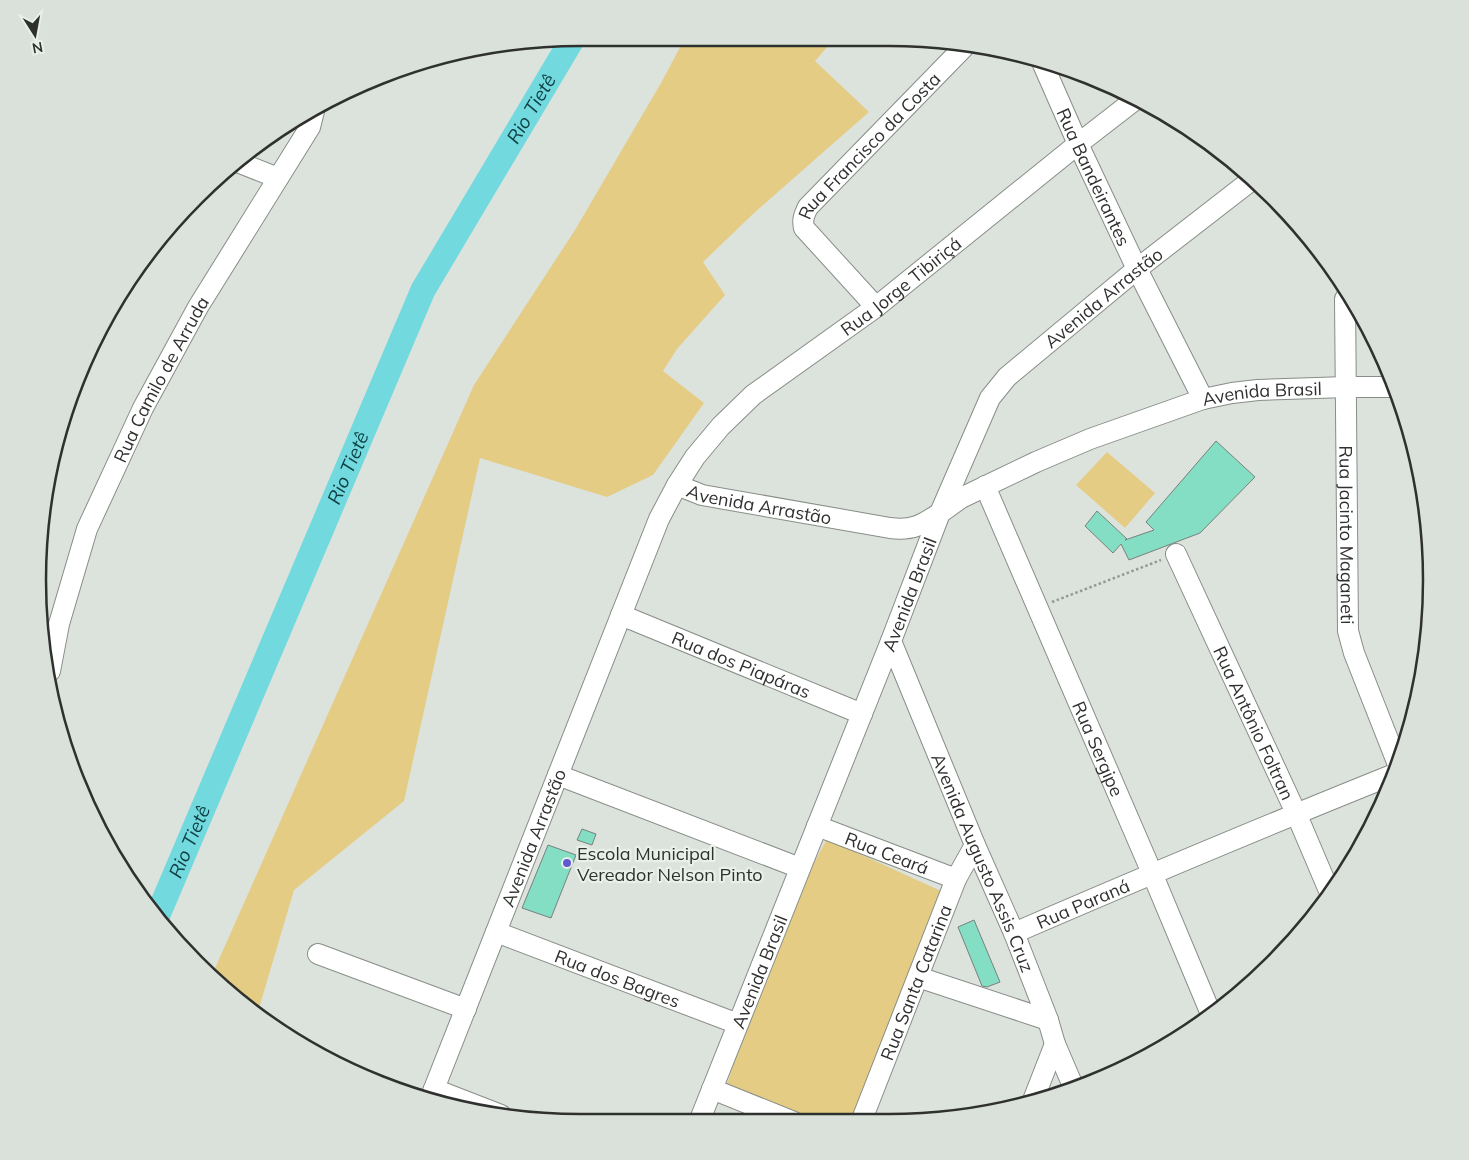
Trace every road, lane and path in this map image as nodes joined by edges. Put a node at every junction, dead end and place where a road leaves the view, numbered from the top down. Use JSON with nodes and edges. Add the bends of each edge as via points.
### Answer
{"nodes":[{"id":1,"x":959,"y":51,"type":"edge"},
{"id":2,"x":1046,"y":70,"type":"edge"},
{"id":3,"x":1130,"y":104,"type":"edge"},
{"id":4,"x":312,"y":119,"type":"edge"},
{"id":5,"x":1078,"y":144,"type":"junction"},
{"id":6,"x":245,"y":165,"type":"edge"},
{"id":7,"x":278,"y":178,"type":"junction"},
{"id":8,"x":1247,"y":185,"type":"edge"},
{"id":9,"x":1137,"y":269,"type":"junction"},
{"id":10,"x":1346,"y":305,"type":"edge"},
{"id":11,"x":876,"y":307,"type":"junction"},
{"id":12,"x":1347,"y":387,"type":"junction"},
{"id":13,"x":1386,"y":387,"type":"edge"},
{"id":14,"x":1203,"y":398,"type":"junction"},
{"id":15,"x":677,"y":485,"type":"junction"},
{"id":16,"x":985,"y":486,"type":"junction"},
{"id":17,"x":940,"y":513,"type":"junction"},
{"id":18,"x":1176,"y":554,"type":"joint"},
{"id":19,"x":1038,"y":607,"type":"junction"},
{"id":20,"x":621,"y":615,"type":"junction"},
{"id":21,"x":891,"y":641,"type":"junction"},
{"id":22,"x":52,"y":658,"type":"edge"},
{"id":23,"x":862,"y":714,"type":"junction"},
{"id":24,"x":1394,"y":753,"type":"edge"},
{"id":25,"x":558,"y":775,"type":"junction"},
{"id":26,"x":1384,"y":778,"type":"edge"},
{"id":27,"x":1296,"y":814,"type":"junction"},
{"id":28,"x":817,"y":826,"type":"junction"},
{"id":29,"x":975,"y":845,"type":"junction"},
{"id":30,"x":800,"y":868,"type":"junction"},
{"id":31,"x":1152,"y":873,"type":"junction"},
{"id":32,"x":956,"y":879,"type":"junction"},
{"id":33,"x":1327,"y":885,"type":"edge"},
{"id":34,"x":496,"y":932,"type":"junction"},
{"id":35,"x":1014,"y":933,"type":"junction"},
{"id":36,"x":318,"y":954,"type":"dead end"},
{"id":37,"x":918,"y":977,"type":"junction"},
{"id":38,"x":1208,"y":1007,"type":"edge"},
{"id":39,"x":466,"y":1009,"type":"junction"},
{"id":40,"x":1048,"y":1020,"type":"junction"},
{"id":41,"x":738,"y":1024,"type":"junction"},
{"id":42,"x":1055,"y":1044,"type":"junction"},
{"id":43,"x":1071,"y":1081,"type":"edge"},
{"id":44,"x":712,"y":1089,"type":"junction"},
{"id":45,"x":432,"y":1093,"type":"edge"},
{"id":46,"x":1036,"y":1093,"type":"edge"},
{"id":47,"x":702,"y":1114,"type":"edge"},
{"id":48,"x":774,"y":1114,"type":"edge"},
{"id":49,"x":864,"y":1114,"type":"edge"}],
"edges":[{"from":1,"to":11,"type":"street","name":"Rua Francisco da Costa","via":[[808,207],[802,221],[804,228]]},
{"from":2,"to":5,"type":"street","name":"Rua Bandeirantes"},
{"from":3,"to":5,"type":"street","name":"Rua Jorge Tibiriçá"},
{"from":4,"to":7,"type":"street","name":"Rua Camilo de Arruda"},
{"from":5,"to":9,"type":"street","name":"Rua Bandeirantes"},
{"from":5,"to":11,"type":"street","name":"Rua Jorge Tibiriçá"},
{"from":6,"to":7,"type":"street"},
{"from":7,"to":22,"type":"street","name":"Rua Camilo de Arruda","via":[[189,324],[143,408],[87,529],[59,624]]},
{"from":8,"to":9,"type":"street","name":"Avenida Arrastão"},
{"from":9,"to":14,"type":"street","name":"Rua Bandeirantes"},
{"from":9,"to":17,"type":"street","name":"Avenida Arrastão","via":[[1007,377],[990,398]]},
{"from":10,"to":12,"type":"street","name":"Rua Jacinto Maganeti"},
{"from":11,"to":15,"type":"street","name":"Rua Jorge Tibiriçá","via":[[753,395],[694,457]]},
{"from":12,"to":13,"type":"street","name":"Avenida Brasil"},
{"from":12,"to":14,"type":"street","name":"Avenida Brasil","via":[[1258,390]]},
{"from":12,"to":24,"type":"street","name":"Rua Jacinto Maganeti","via":[[1348,631]]},
{"from":14,"to":16,"type":"street","name":"Avenida Brasil","via":[[1090,439]]},
{"from":15,"to":17,"type":"street","name":"Avenida Arrastão","via":[[702,495],[904,530],[925,523]]},
{"from":15,"to":20,"type":"street","name":"Avenida Arrastão","via":[[659,519]]},
{"from":16,"to":17,"type":"street","name":"Avenida Brasil"},
{"from":16,"to":19,"type":"street","name":"Rua Sergipe"},
{"from":17,"to":21,"type":"street","name":"Avenida Brasil"},
{"from":18,"to":19,"type":"path"},
{"from":18,"to":27,"type":"street","name":"Rua Antônio Foltran"},
{"from":19,"to":31,"type":"street","name":"Rua Sergipe"},
{"from":20,"to":23,"type":"street","name":"Rua dos Piapáras"},
{"from":20,"to":25,"type":"street","name":"Avenida Arrastão"},
{"from":21,"to":23,"type":"street","name":"Avenida Brasil"},
{"from":21,"to":29,"type":"street","name":"Avenida Augusto Assis Cruz"},
{"from":23,"to":28,"type":"street","name":"Avenida Brasil"},
{"from":25,"to":30,"type":"street"},
{"from":25,"to":34,"type":"street","name":"Avenida Arrastão"},
{"from":26,"to":27,"type":"street","name":"Rua Paraná"},
{"from":27,"to":31,"type":"street","name":"Rua Paraná"},
{"from":27,"to":33,"type":"street","name":"Rua Antônio Foltran"},
{"from":28,"to":30,"type":"street","name":"Avenida Brasil"},
{"from":28,"to":32,"type":"street","name":"Rua Ceará"},
{"from":29,"to":32,"type":"street","name":"Rua Santa Catarina"},
{"from":29,"to":35,"type":"street","name":"Avenida Augusto Assis Cruz"},
{"from":30,"to":41,"type":"street","name":"Avenida Brasil"},
{"from":31,"to":35,"type":"street","name":"Rua Paraná"},
{"from":31,"to":38,"type":"street","name":"Rua Sergipe"},
{"from":32,"to":37,"type":"street","name":"Rua Santa Catarina"},
{"from":34,"to":39,"type":"street","name":"Avenida Arrastão"},
{"from":34,"to":41,"type":"street","name":"Rua dos Bagres"},
{"from":35,"to":40,"type":"street","name":"Avenida Augusto Assis Cruz"},
{"from":36,"to":39,"type":"street"},
{"from":37,"to":40,"type":"street"},
{"from":37,"to":49,"type":"street","name":"Rua Santa Catarina"},
{"from":39,"to":45,"type":"street","name":"Avenida Arrastão"},
{"from":40,"to":42,"type":"street","name":"Avenida Augusto Assis Cruz"},
{"from":41,"to":44,"type":"street","name":"Avenida Brasil"},
{"from":42,"to":43,"type":"street","name":"Avenida Augusto Assis Cruz"},
{"from":42,"to":46,"type":"street"},
{"from":44,"to":47,"type":"street","name":"Avenida Brasil"},
{"from":44,"to":48,"type":"street"}]}
